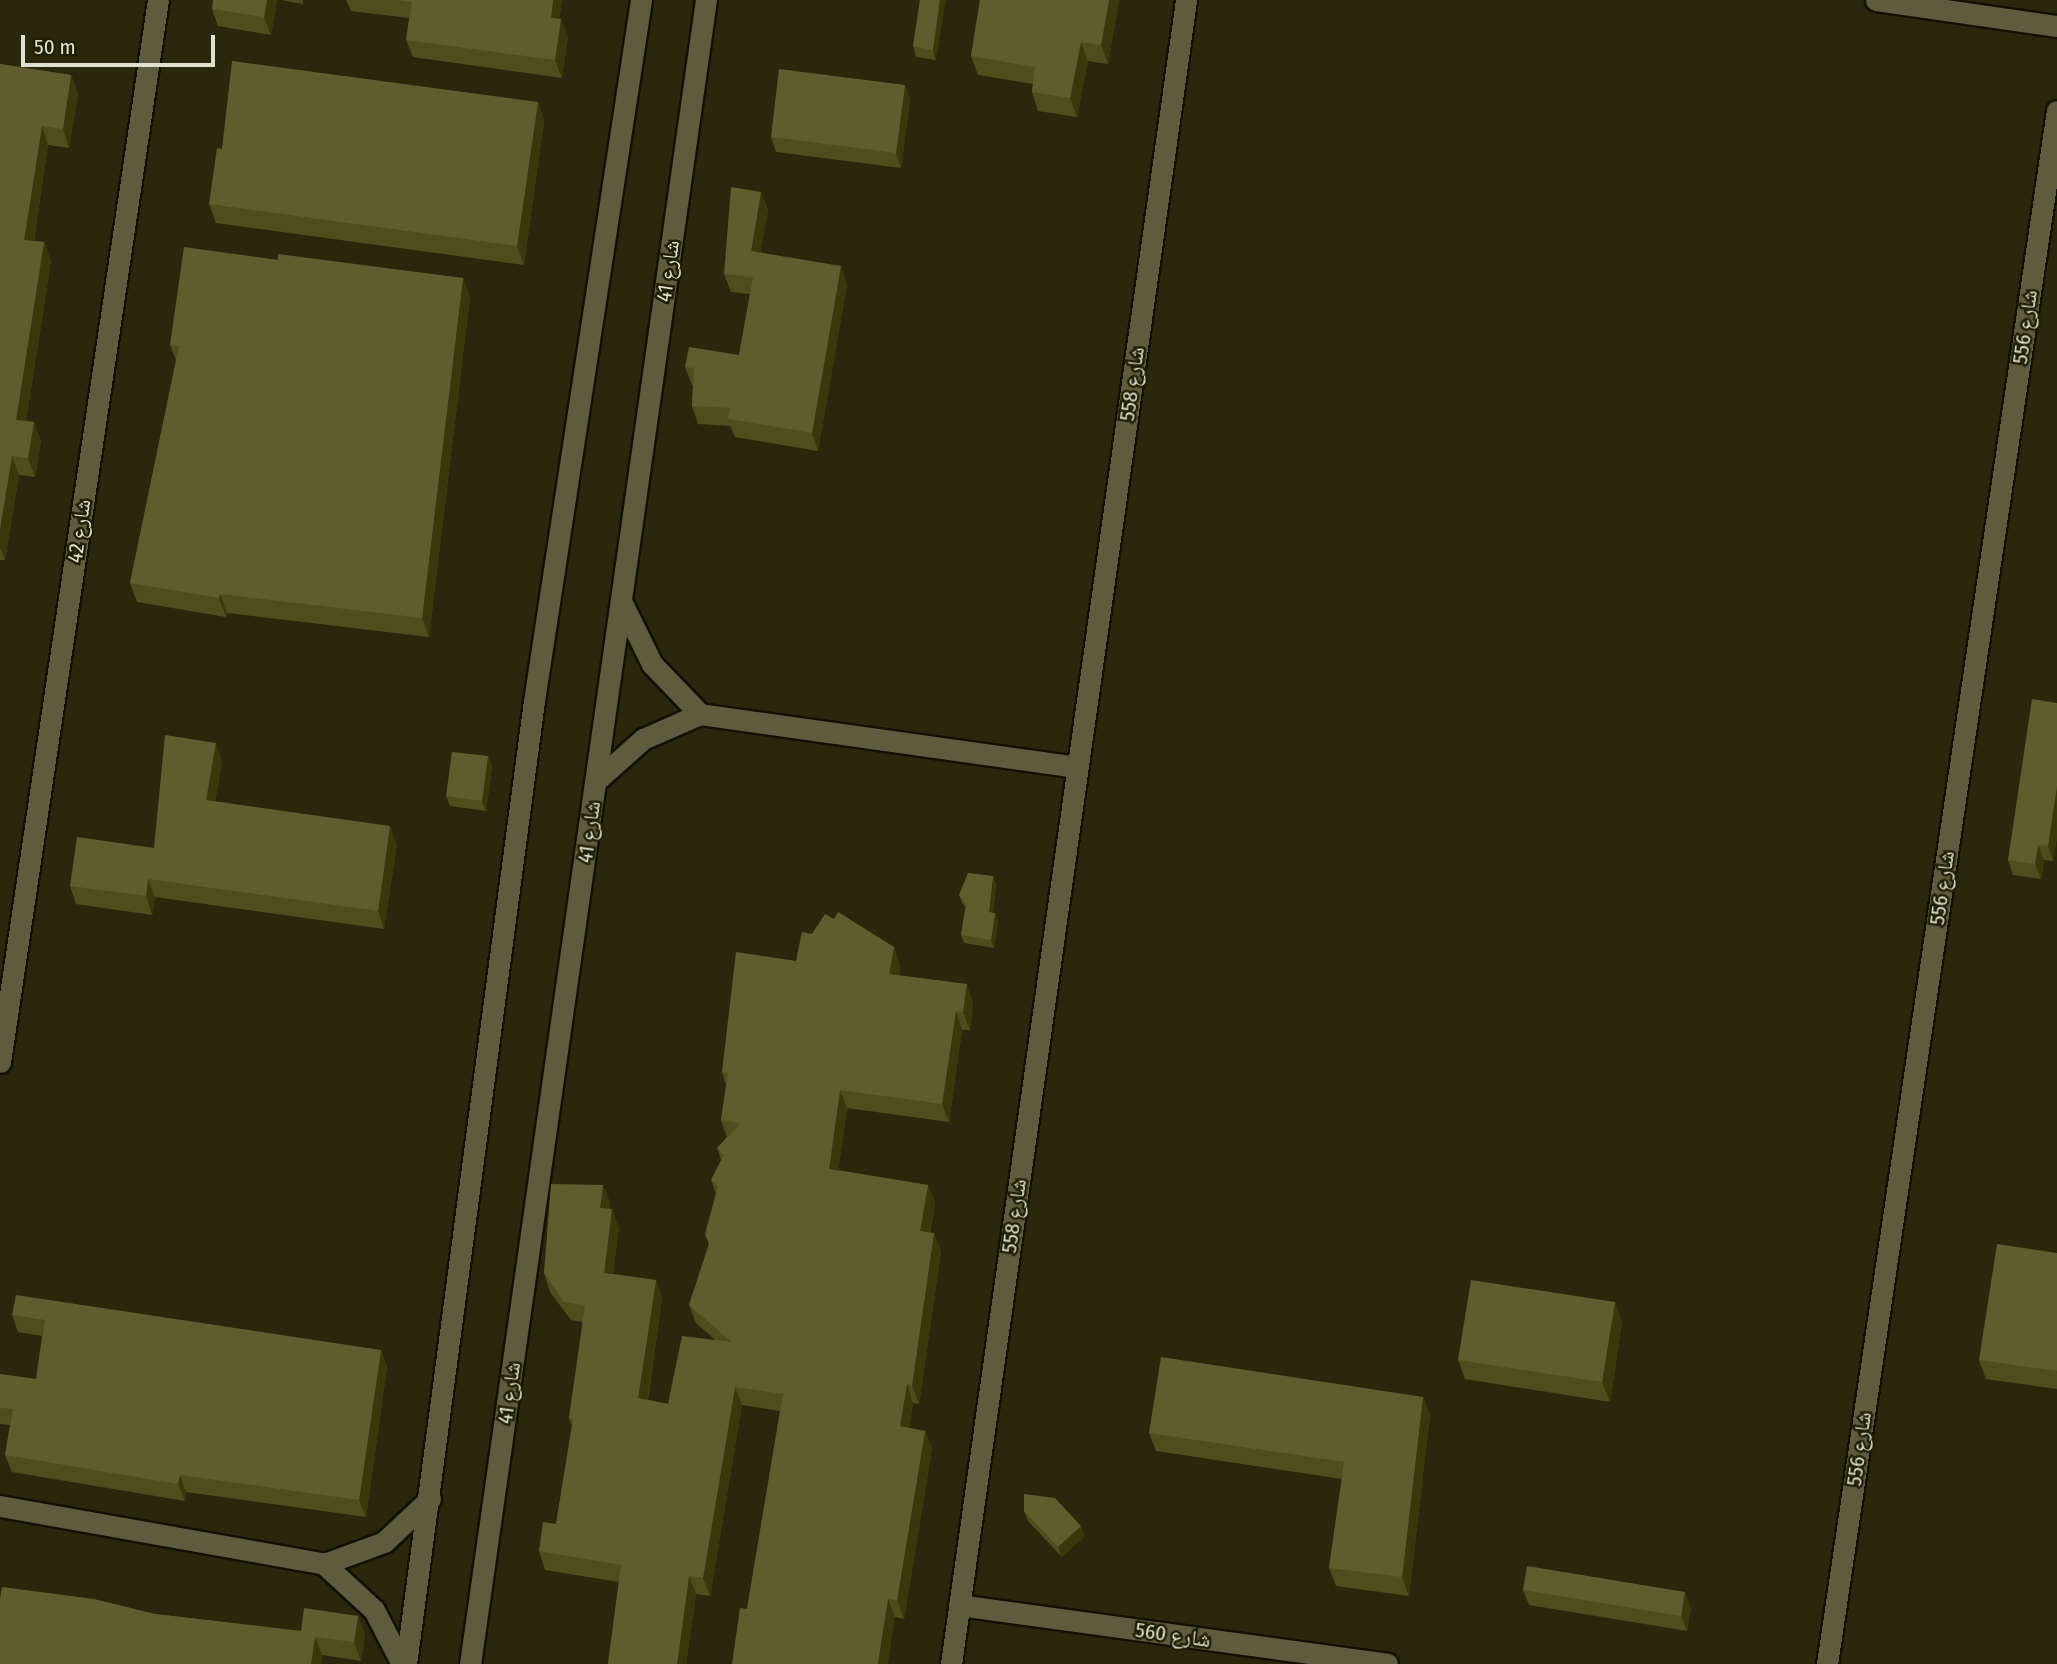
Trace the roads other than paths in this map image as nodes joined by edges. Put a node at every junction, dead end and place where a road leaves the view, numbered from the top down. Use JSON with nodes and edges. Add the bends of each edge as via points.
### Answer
{"nodes":[{"id":1,"x":158,"y":0,"type":"edge"},
{"id":2,"x":641,"y":0,"type":"edge"},
{"id":3,"x":706,"y":0,"type":"edge"},
{"id":4,"x":1186,"y":0,"type":"edge"},
{"id":5,"x":1876,"y":0,"type":"edge"},
{"id":6,"x":2057,"y":26,"type":"edge"},
{"id":7,"x":2057,"y":111,"type":"edge"},
{"id":8,"x":622,"y":602,"type":"junction"},
{"id":9,"x":700,"y":714,"type":"junction"},
{"id":10,"x":1077,"y":767,"type":"junction"},
{"id":11,"x":597,"y":779,"type":"junction"},
{"id":12,"x":3,"y":1017,"type":"edge"},
{"id":13,"x":0,"y":1062,"type":"edge"},
{"id":14,"x":429,"y":1499,"type":"junction"},
{"id":15,"x":0,"y":1506,"type":"edge"},
{"id":16,"x":324,"y":1564,"type":"junction"},
{"id":17,"x":959,"y":1605,"type":"junction"},
{"id":18,"x":404,"y":1664,"type":"edge"},
{"id":19,"x":470,"y":1664,"type":"edge"},
{"id":20,"x":951,"y":1664,"type":"edge"},
{"id":21,"x":1387,"y":1664,"type":"edge"},
{"id":22,"x":1827,"y":1664,"type":"edge"}],
"edges":[{"from":1,"to":12,"type":"street","name":"شارع 42"},
{"from":2,"to":14,"type":"street","via":[[534,701]]},
{"from":3,"to":8,"type":"street","name":"شارع 41"},
{"from":4,"to":10,"type":"street","name":"شارع 558"},
{"from":5,"to":6,"type":"street"},
{"from":7,"to":22,"type":"street","name":"شارع 556"},
{"from":8,"to":9,"type":"street","via":[[652,664]]},
{"from":8,"to":11,"type":"street","name":"شارع 41"},
{"from":9,"to":10,"type":"street"},
{"from":9,"to":11,"type":"street","via":[[643,739]]},
{"from":10,"to":17,"type":"street","name":"شارع 558"},
{"from":11,"to":19,"type":"street","name":"شارع 41"},
{"from":12,"to":13,"type":"street","name":"شارع 42"},
{"from":14,"to":16,"type":"street","via":[[384,1542]]},
{"from":14,"to":18,"type":"street"},
{"from":15,"to":16,"type":"street"},
{"from":16,"to":18,"type":"street","via":[[374,1610]]},
{"from":17,"to":20,"type":"street","name":"شارع 558"},
{"from":17,"to":21,"type":"street","name":"شارع 560"}]}
